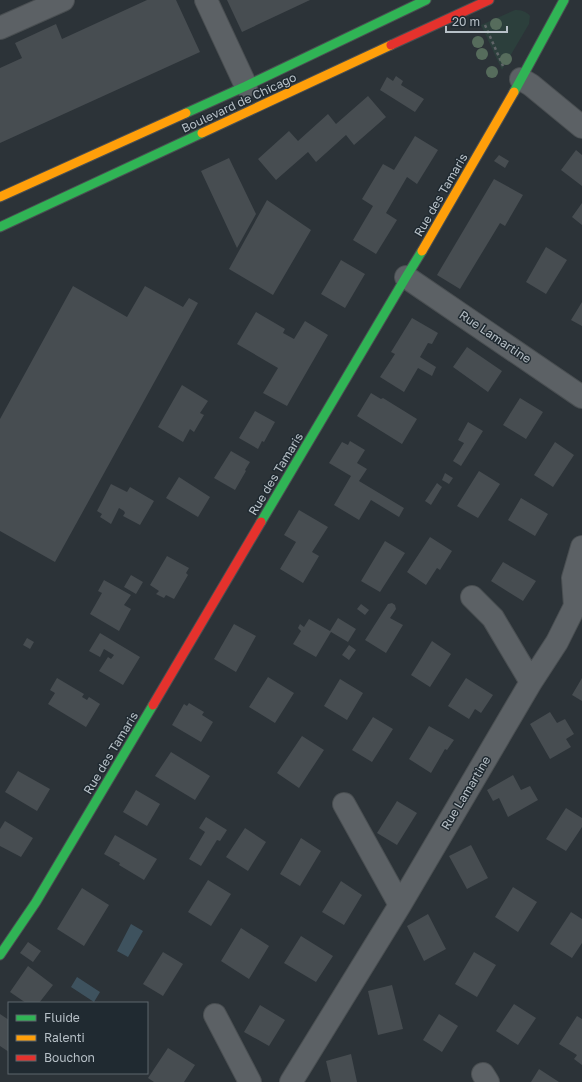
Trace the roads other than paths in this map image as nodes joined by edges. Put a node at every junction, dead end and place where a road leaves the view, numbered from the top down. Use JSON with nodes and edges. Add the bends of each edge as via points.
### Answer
{"nodes":[{"id":1,"x":63,"y":0,"type":"edge"},
{"id":2,"x":206,"y":0,"type":"edge"},
{"id":3,"x":426,"y":0,"type":"edge"},
{"id":4,"x":489,"y":0,"type":"edge"},
{"id":5,"x":564,"y":0,"type":"edge"},
{"id":6,"x":0,"y":28,"type":"edge"},
{"id":7,"x":521,"y":79,"type":"junction"},
{"id":8,"x":246,"y":86,"type":"junction"},
{"id":9,"x":582,"y":127,"type":"edge"},
{"id":10,"x":0,"y":197,"type":"edge"},
{"id":11,"x":0,"y":227,"type":"edge"},
{"id":12,"x":406,"y":277,"type":"junction"},
{"id":13,"x":582,"y":397,"type":"edge"},
{"id":14,"x":582,"y":546,"type":"edge"},
{"id":15,"x":472,"y":597,"type":"dead end"},
{"id":16,"x":578,"y":608,"type":"edge"},
{"id":17,"x":531,"y":682,"type":"junction"},
{"id":18,"x":344,"y":804,"type":"dead end"},
{"id":19,"x":400,"y":904,"type":"junction"},
{"id":20,"x":0,"y":955,"type":"edge"},
{"id":21,"x":215,"y":1014,"type":"dead end"},
{"id":22,"x":250,"y":1082,"type":"edge"},
{"id":23,"x":291,"y":1082,"type":"edge"}],
"edges":[{"from":1,"to":6,"type":"street"},
{"from":2,"to":8,"type":"street"},
{"from":3,"to":8,"type":"street","name":"Boulevard de Chicago"},
{"from":4,"to":11,"type":"street","name":"Boulevard de Chicago"},
{"from":5,"to":7,"type":"street","name":"Rue des Tamaris"},
{"from":7,"to":9,"type":"street"},
{"from":7,"to":12,"type":"street","name":"Rue des Tamaris"},
{"from":8,"to":10,"type":"street","name":"Boulevard de Chicago"},
{"from":12,"to":13,"type":"street","name":"Rue Lamartine"},
{"from":12,"to":20,"type":"street","name":"Rue des Tamaris","via":[[36,902]]},
{"from":14,"to":16,"type":"street","name":"Rue Lamartine","via":[[573,578]]},
{"from":15,"to":17,"type":"street","via":[[492,618]]},
{"from":16,"to":17,"type":"street","name":"Rue Lamartine"},
{"from":17,"to":19,"type":"street","name":"Rue Lamartine"},
{"from":18,"to":19,"type":"street"},
{"from":19,"to":23,"type":"street","name":"Rue Lamartine"},
{"from":21,"to":22,"type":"street"}]}
